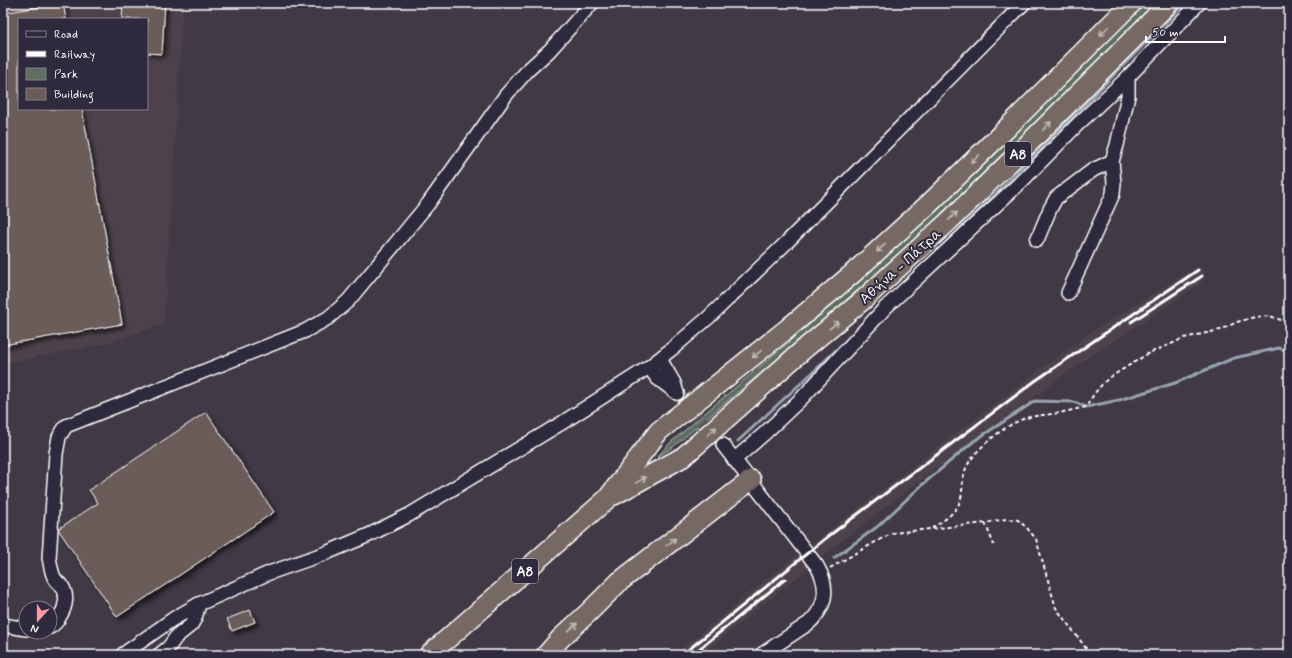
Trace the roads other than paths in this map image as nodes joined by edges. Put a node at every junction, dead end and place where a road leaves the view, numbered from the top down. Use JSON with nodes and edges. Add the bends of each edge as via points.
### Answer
{"nodes":[{"id":1,"x":592,"y":3,"type":"edge"},
{"id":2,"x":1024,"y":3,"type":"edge"},
{"id":3,"x":1132,"y":3,"type":"edge"},
{"id":4,"x":1169,"y":3,"type":"edge"},
{"id":5,"x":1199,"y":3,"type":"edge"},
{"id":6,"x":1128,"y":77,"type":"junction"},
{"id":7,"x":1112,"y":161,"type":"junction"},
{"id":8,"x":1037,"y":240,"type":"dead end"},
{"id":9,"x":1068,"y":293,"type":"dead end"},
{"id":10,"x":723,"y":445,"type":"tunnel mouth"},
{"id":11,"x":734,"y":460,"type":"junction"},
{"id":12,"x":750,"y":480,"type":"junction"},
{"id":13,"x":607,"y":499,"type":"junction"},
{"id":14,"x":199,"y":604,"type":"junction"},
{"id":15,"x":58,"y":618,"type":"edge"},
{"id":16,"x":3,"y":625,"type":"edge"},
{"id":17,"x":18,"y":628,"type":"edge"},
{"id":18,"x":122,"y":655,"type":"edge"},
{"id":19,"x":159,"y":655,"type":"edge"},
{"id":20,"x":429,"y":655,"type":"edge"},
{"id":21,"x":546,"y":655,"type":"edge"},
{"id":22,"x":762,"y":655,"type":"edge"}],
"edges":[{"from":1,"to":15,"type":"street","via":[[506,95],[428,204],[348,301],[328,318],[298,334],[66,426],[59,437],[56,454],[50,558],[51,571],[63,587],[66,596],[65,605]]},
{"from":2,"to":14,"type":"street","via":[[786,243],[708,317],[654,363],[565,421],[410,515],[369,535],[269,573]]},
{"from":3,"to":13,"type":"highway","name":"Αθήνα - Πάτρα","number":"Α8","one_way":true,"via":[[1004,132],[851,276],[659,431]]},
{"from":13,"to":4,"type":"highway","name":"Αθήνα - Πάτρα","number":"Α8","one_way":true,"via":[[683,457],[863,300],[1017,156]]},
{"from":5,"to":6,"type":"street"},
{"from":6,"to":7,"type":"street","via":[[1128,96]]},
{"from":6,"to":11,"type":"street","via":[[1021,182],[886,307],[802,397]]},
{"from":7,"to":8,"type":"street","via":[[1093,170],[1056,198]]},
{"from":7,"to":9,"type":"street","via":[[1113,194]]},
{"from":10,"to":11,"type":"street"},
{"from":11,"to":12,"type":"street"},
{"from":21,"to":12,"type":"highway","one_way":true,"via":[[619,582]]},
{"from":12,"to":22,"type":"street","via":[[817,566],[825,589],[822,605],[815,618]]},
{"from":13,"to":20,"type":"highway","name":"Αθήνα - Πάτρα","number":"Α8"},
{"from":14,"to":18,"type":"street"},
{"from":14,"to":19,"type":"street","via":[[196,618],[191,625]]},
{"from":16,"to":17,"type":"street"}]}
